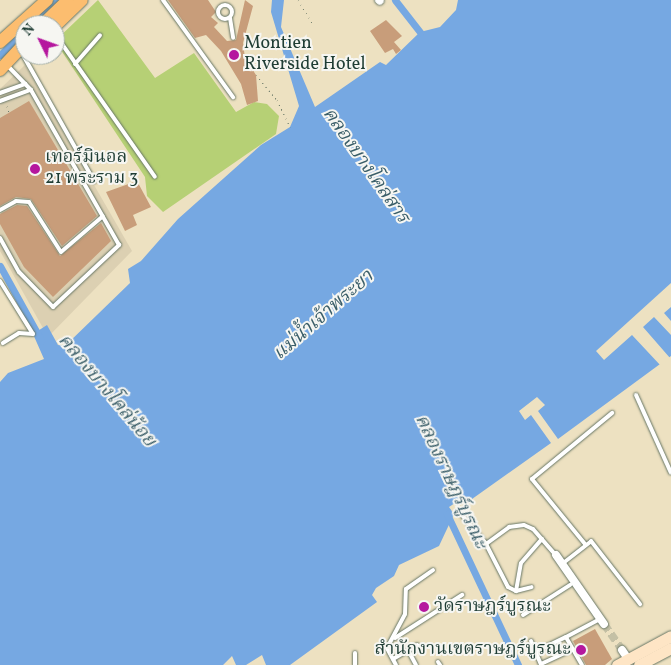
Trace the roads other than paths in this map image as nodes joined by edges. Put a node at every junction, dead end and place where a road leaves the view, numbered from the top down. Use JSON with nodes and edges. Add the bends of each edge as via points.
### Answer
{"nodes":[{"id":1,"x":68,"y":0,"type":"edge"},
{"id":2,"x":82,"y":0,"type":"edge"},
{"id":3,"x":163,"y":0,"type":"edge"},
{"id":4,"x":218,"y":0,"type":"edge"},
{"id":5,"x":41,"y":3,"type":"edge"},
{"id":6,"x":222,"y":6,"type":"junction"},
{"id":7,"x":56,"y":15,"type":"edge"},
{"id":8,"x":60,"y":15,"type":"edge"},
{"id":9,"x":230,"y":18,"type":"junction"},
{"id":10,"x":100,"y":35,"type":"dead end"},
{"id":11,"x":0,"y":38,"type":"edge"},
{"id":12,"x":233,"y":38,"type":"dead end"},
{"id":13,"x":0,"y":42,"type":"edge"},
{"id":14,"x":65,"y":49,"type":"edge"},
{"id":15,"x":15,"y":59,"type":"edge"},
{"id":16,"x":75,"y":64,"type":"junction"},
{"id":17,"x":32,"y":65,"type":"edge"},
{"id":18,"x":3,"y":70,"type":"edge"},
{"id":19,"x":26,"y":84,"type":"junction"},
{"id":20,"x":31,"y":90,"type":"junction"},
{"id":21,"x":0,"y":93,"type":"edge"},
{"id":22,"x":233,"y":97,"type":"dead end"},
{"id":23,"x":0,"y":101,"type":"edge"},
{"id":24,"x":155,"y":177,"type":"dead end"},
{"id":25,"x":94,"y":181,"type":"dead end"},
{"id":26,"x":0,"y":210,"type":"edge"},
{"id":27,"x":103,"y":216,"type":"junction"},
{"id":28,"x":0,"y":238,"type":"edge"},
{"id":29,"x":0,"y":281,"type":"edge"},
{"id":30,"x":3,"y":343,"type":"dead end"},
{"id":31,"x":636,"y":395,"type":"dead end"},
{"id":32,"x":612,"y":412,"type":"dead end"},
{"id":33,"x":671,"y":473,"type":"edge"},
{"id":34,"x":462,"y":515,"type":"dead end"},
{"id":35,"x":542,"y":539,"type":"junction"},
{"id":36,"x":486,"y":544,"type":"junction"},
{"id":37,"x":585,"y":544,"type":"junction"},
{"id":38,"x":556,"y":555,"type":"joint"},
{"id":39,"x":562,"y":564,"type":"junction"},
{"id":40,"x":433,"y":570,"type":"dead end"},
{"id":41,"x":572,"y":584,"type":"junction"},
{"id":42,"x":532,"y":587,"type":"dead end"},
{"id":43,"x":516,"y":591,"type":"junction"},
{"id":44,"x":462,"y":595,"type":"dead end"},
{"id":45,"x":640,"y":604,"type":"dead end"},
{"id":46,"x":523,"y":615,"type":"dead end"},
{"id":47,"x":602,"y":622,"type":"joint"},
{"id":48,"x":671,"y":636,"type":"edge"},
{"id":49,"x":566,"y":637,"type":"junction"},
{"id":50,"x":395,"y":638,"type":"junction"},
{"id":51,"x":531,"y":641,"type":"dead end"},
{"id":52,"x":417,"y":645,"type":"dead end"},
{"id":53,"x":671,"y":648,"type":"edge"},
{"id":54,"x":573,"y":649,"type":"junction"},
{"id":55,"x":408,"y":650,"type":"junction"},
{"id":56,"x":535,"y":652,"type":"junction"},
{"id":57,"x":355,"y":653,"type":"dead end"},
{"id":58,"x":393,"y":659,"type":"junction"},
{"id":59,"x":355,"y":665,"type":"edge"},
{"id":60,"x":396,"y":665,"type":"edge"},
{"id":61,"x":416,"y":665,"type":"edge"},
{"id":62,"x":541,"y":665,"type":"edge"},
{"id":63,"x":580,"y":665,"type":"edge"},
{"id":64,"x":617,"y":665,"type":"edge"},
{"id":65,"x":639,"y":665,"type":"edge"}],
"edges":[{"from":1,"to":7,"type":"main road"},
{"from":2,"to":8,"type":"main road"},
{"from":3,"to":22,"type":"lane"},
{"from":4,"to":6,"type":"lane"},
{"from":5,"to":11,"type":"main road"},
{"from":5,"to":13,"type":"main road"},
{"from":6,"to":9,"type":"lane","via":[[232,10]]},
{"from":6,"to":9,"type":"lane","via":[[220,17]]},
{"from":9,"to":12,"type":"lane"},
{"from":10,"to":16,"type":"lane"},
{"from":14,"to":16,"type":"lane"},
{"from":15,"to":18,"type":"main road"},
{"from":16,"to":24,"type":"lane"},
{"from":17,"to":25,"type":"lane"},
{"from":18,"to":19,"type":"lane"},
{"from":19,"to":20,"type":"lane"},
{"from":19,"to":21,"type":"lane"},
{"from":20,"to":23,"type":"lane"},
{"from":20,"to":27,"type":"lane"},
{"from":26,"to":27,"type":"lane","via":[[16,201],[29,202],[62,252]]},
{"from":27,"to":28,"type":"lane","via":[[119,245],[53,307],[19,272]]},
{"from":29,"to":30,"type":"lane","via":[[33,334],[19,333]]},
{"from":31,"to":33,"type":"lane"},
{"from":32,"to":37,"type":"lane","via":[[532,479]]},
{"from":34,"to":36,"type":"lane"},
{"from":35,"to":36,"type":"lane","via":[[524,524],[509,527]]},
{"from":35,"to":38,"type":"lane"},
{"from":35,"to":43,"type":"lane","via":[[521,563]]},
{"from":36,"to":43,"type":"lane","via":[[498,572]]},
{"from":37,"to":39,"type":"lane"},
{"from":37,"to":45,"type":"lane","via":[[591,542]]},
{"from":38,"to":39,"type":"street"},
{"from":39,"to":41,"type":"street"},
{"from":40,"to":50,"type":"lane","via":[[406,589],[405,614],[392,632]]},
{"from":41,"to":46,"type":"lane"},
{"from":41,"to":47,"type":"street"},
{"from":42,"to":43,"type":"lane"},
{"from":44,"to":50,"type":"lane"},
{"from":47,"to":49,"type":"lane"},
{"from":48,"to":64,"type":"main road","via":[[625,654]]},
{"from":49,"to":54,"type":"lane"},
{"from":49,"to":56,"type":"lane"},
{"from":50,"to":58,"type":"lane","via":[[387,648]]},
{"from":51,"to":56,"type":"lane"},
{"from":52,"to":55,"type":"lane"},
{"from":53,"to":65,"type":"main road"},
{"from":54,"to":62,"type":"lane"},
{"from":54,"to":63,"type":"lane"},
{"from":55,"to":58,"type":"lane"},
{"from":55,"to":61,"type":"lane"},
{"from":56,"to":62,"type":"lane"},
{"from":57,"to":59,"type":"lane"},
{"from":58,"to":60,"type":"lane"}]}
